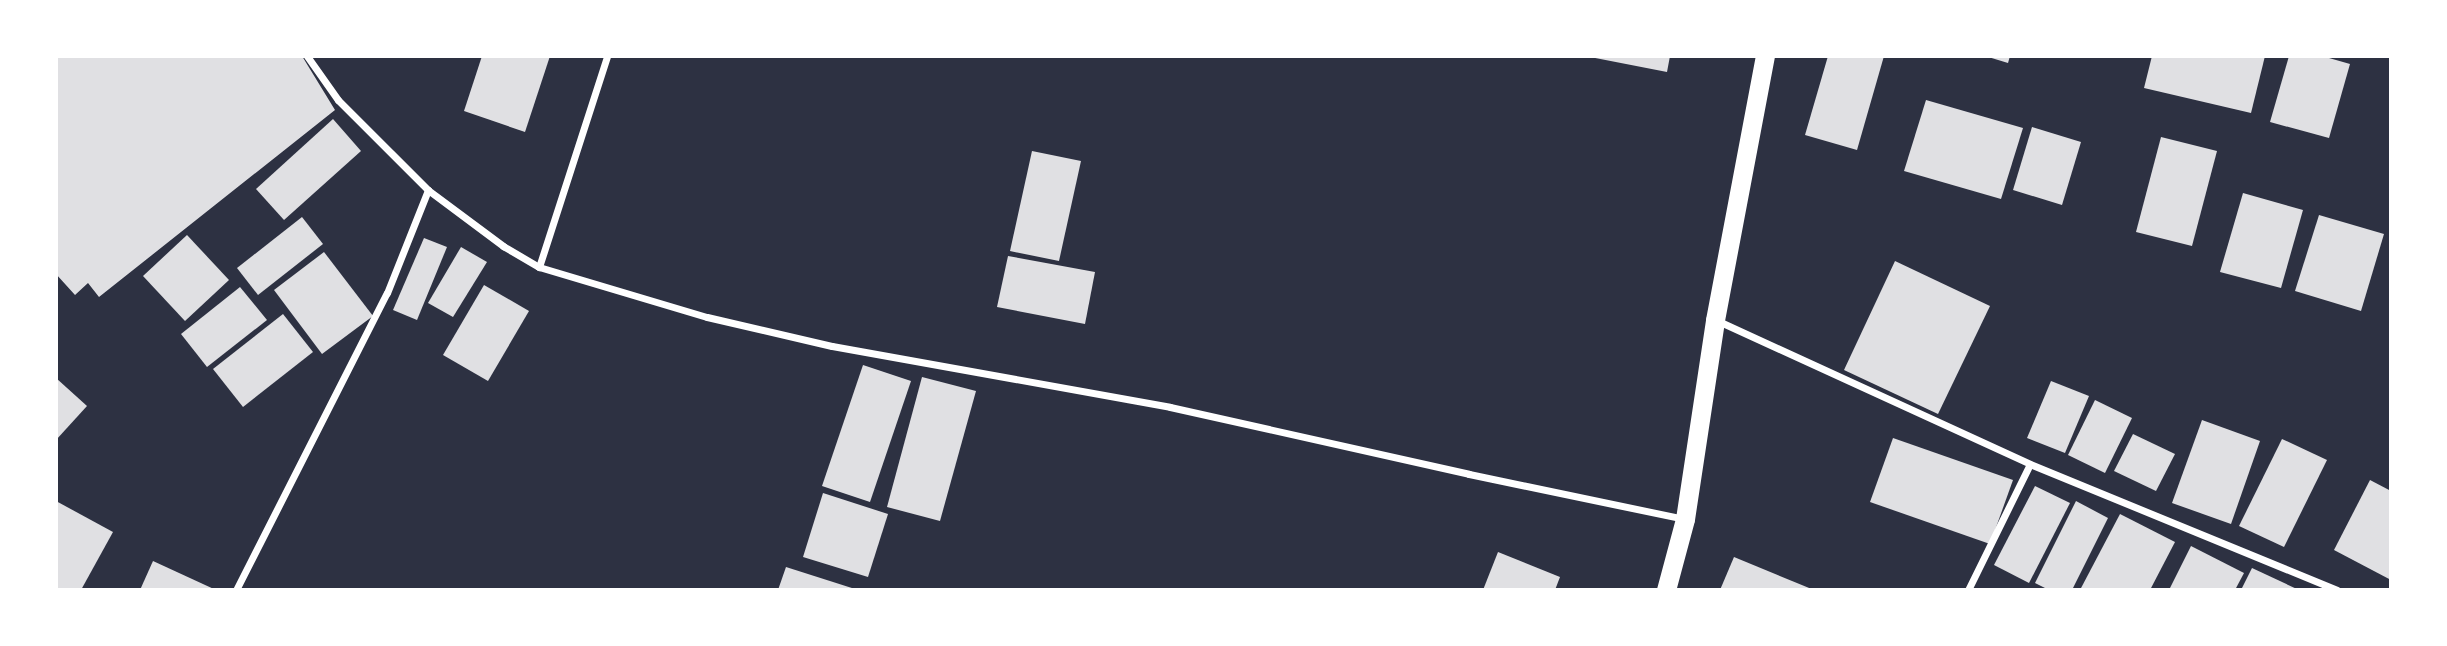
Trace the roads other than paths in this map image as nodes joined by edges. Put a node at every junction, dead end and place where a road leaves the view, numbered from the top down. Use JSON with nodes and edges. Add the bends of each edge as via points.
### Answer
{"nodes":[{"id":1,"x":307,"y":56,"type":"edge"},
{"id":2,"x":607,"y":56,"type":"edge"},
{"id":3,"x":1765,"y":56,"type":"edge"},
{"id":4,"x":428,"y":190,"type":"junction"},
{"id":5,"x":539,"y":267,"type":"junction"},
{"id":6,"x":1715,"y":320,"type":"junction"},
{"id":7,"x":2030,"y":464,"type":"junction"},
{"id":8,"x":1685,"y":519,"type":"junction"},
{"id":9,"x":236,"y":590,"type":"edge"},
{"id":10,"x":1666,"y":590,"type":"edge"},
{"id":11,"x":1968,"y":590,"type":"edge"},
{"id":12,"x":2337,"y":590,"type":"edge"}],
"edges":[{"from":1,"to":4,"type":"street","via":[[338,100]]},
{"from":2,"to":5,"type":"street"},
{"from":3,"to":6,"type":"highway"},
{"from":4,"to":5,"type":"street"},
{"from":4,"to":9,"type":"street","via":[[387,293]]},
{"from":5,"to":8,"type":"street","via":[[682,310],[832,346],[1170,407]]},
{"from":6,"to":7,"type":"street"},
{"from":6,"to":8,"type":"highway"},
{"from":7,"to":11,"type":"street"},
{"from":7,"to":12,"type":"street"},
{"from":8,"to":10,"type":"highway"}]}
